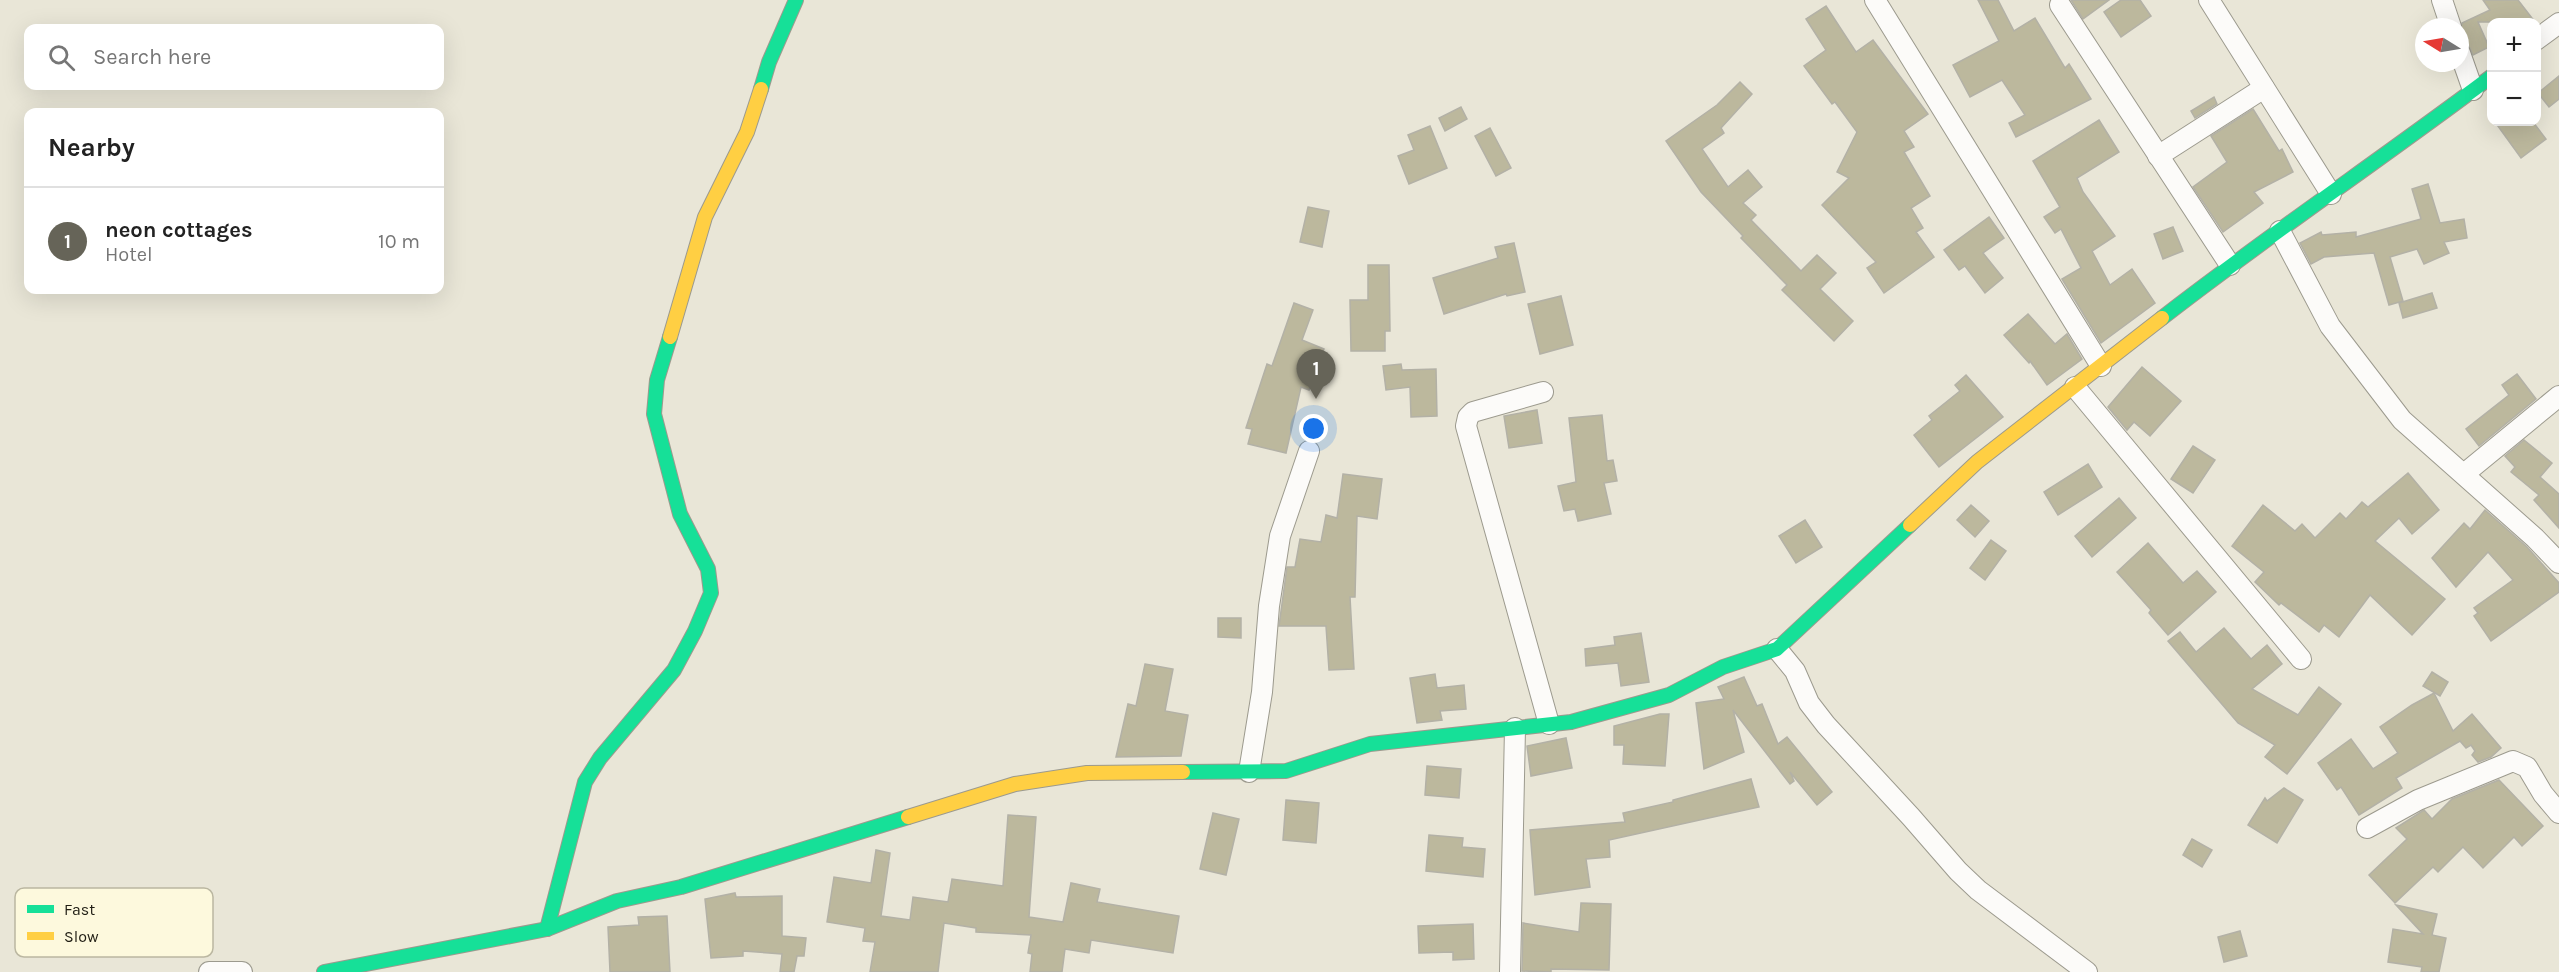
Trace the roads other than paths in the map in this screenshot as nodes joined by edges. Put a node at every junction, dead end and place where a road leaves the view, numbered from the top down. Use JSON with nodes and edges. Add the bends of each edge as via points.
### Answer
{"nodes":[{"id":1,"x":796,"y":0,"type":"edge"},
{"id":2,"x":1875,"y":0,"type":"edge"},
{"id":3,"x":2209,"y":0,"type":"edge"},
{"id":4,"x":2442,"y":0,"type":"edge"},
{"id":5,"x":2060,"y":5,"type":"dead end"},
{"id":6,"x":2448,"y":18,"type":"edge"},
{"id":7,"x":2559,"y":22,"type":"edge"},
{"id":8,"x":2541,"y":36,"type":"edge"},
{"id":9,"x":2467,"y":72,"type":"edge"},
{"id":10,"x":2487,"y":80,"type":"edge"},
{"id":11,"x":2264,"y":88,"type":"junction"},
{"id":12,"x":2473,"y":90,"type":"junction"},
{"id":13,"x":2158,"y":156,"type":"junction"},
{"id":14,"x":2331,"y":194,"type":"junction"},
{"id":15,"x":2280,"y":231,"type":"junction"},
{"id":16,"x":2230,"y":265,"type":"junction"},
{"id":17,"x":2101,"y":366,"type":"junction"},
{"id":18,"x":2075,"y":387,"type":"junction"},
{"id":19,"x":1543,"y":392,"type":"dead end"},
{"id":20,"x":2559,"y":396,"type":"edge"},
{"id":21,"x":1309,"y":451,"type":"dead end"},
{"id":22,"x":2464,"y":474,"type":"junction"},
{"id":23,"x":2559,"y":563,"type":"edge"},
{"id":24,"x":1778,"y":649,"type":"junction"},
{"id":25,"x":2301,"y":659,"type":"dead end"},
{"id":26,"x":1549,"y":724,"type":"junction"},
{"id":27,"x":1515,"y":728,"type":"junction"},
{"id":28,"x":1249,"y":772,"type":"junction"},
{"id":29,"x":2559,"y":813,"type":"edge"},
{"id":30,"x":2367,"y":828,"type":"dead end"},
{"id":31,"x":547,"y":929,"type":"junction"},
{"id":32,"x":210,"y":972,"type":"edge"},
{"id":33,"x":242,"y":972,"type":"edge"},
{"id":34,"x":324,"y":972,"type":"edge"},
{"id":35,"x":1510,"y":972,"type":"edge"},
{"id":36,"x":2087,"y":972,"type":"edge"}],
"edges":[{"from":1,"to":31,"type":"street","via":[[769,62],[747,132],[705,217],[657,380],[654,414],[659,436],[680,514],[708,569],[711,594],[674,670],[600,758],[585,782]]},
{"from":2,"to":17,"type":"street"},
{"from":3,"to":11,"type":"street"},
{"from":4,"to":6,"type":"street"},
{"from":5,"to":13,"type":"street"},
{"from":7,"to":8,"type":"street"},
{"from":9,"to":12,"type":"street"},
{"from":10,"to":12,"type":"street"},
{"from":11,"to":13,"type":"street"},
{"from":11,"to":14,"type":"street"},
{"from":12,"to":14,"type":"street"},
{"from":13,"to":16,"type":"street"},
{"from":14,"to":15,"type":"street"},
{"from":15,"to":16,"type":"street"},
{"from":15,"to":22,"type":"street","via":[[2330,327],[2351,357],[2402,420]]},
{"from":16,"to":17,"type":"street"},
{"from":17,"to":18,"type":"street"},
{"from":18,"to":24,"type":"street","via":[[1977,462]]},
{"from":18,"to":25,"type":"street"},
{"from":19,"to":26,"type":"street","via":[[1473,412],[1466,426]]},
{"from":20,"to":22,"type":"street"},
{"from":21,"to":28,"type":"street","via":[[1280,536]]},
{"from":22,"to":23,"type":"street"},
{"from":24,"to":26,"type":"street","via":[[1723,667],[1669,695],[1571,722]]},
{"from":24,"to":36,"type":"street","via":[[1826,725],[1958,871]]},
{"from":26,"to":27,"type":"street"},
{"from":27,"to":28,"type":"street","via":[[1370,744],[1286,771]]},
{"from":27,"to":35,"type":"street"},
{"from":28,"to":31,"type":"street","via":[[1087,772],[1015,784],[681,887],[617,901]]},
{"from":29,"to":30,"type":"street","via":[[2527,767],[2512,761],[2418,800]]},
{"from":31,"to":34,"type":"street"},
{"from":32,"to":33,"type":"street"}]}
